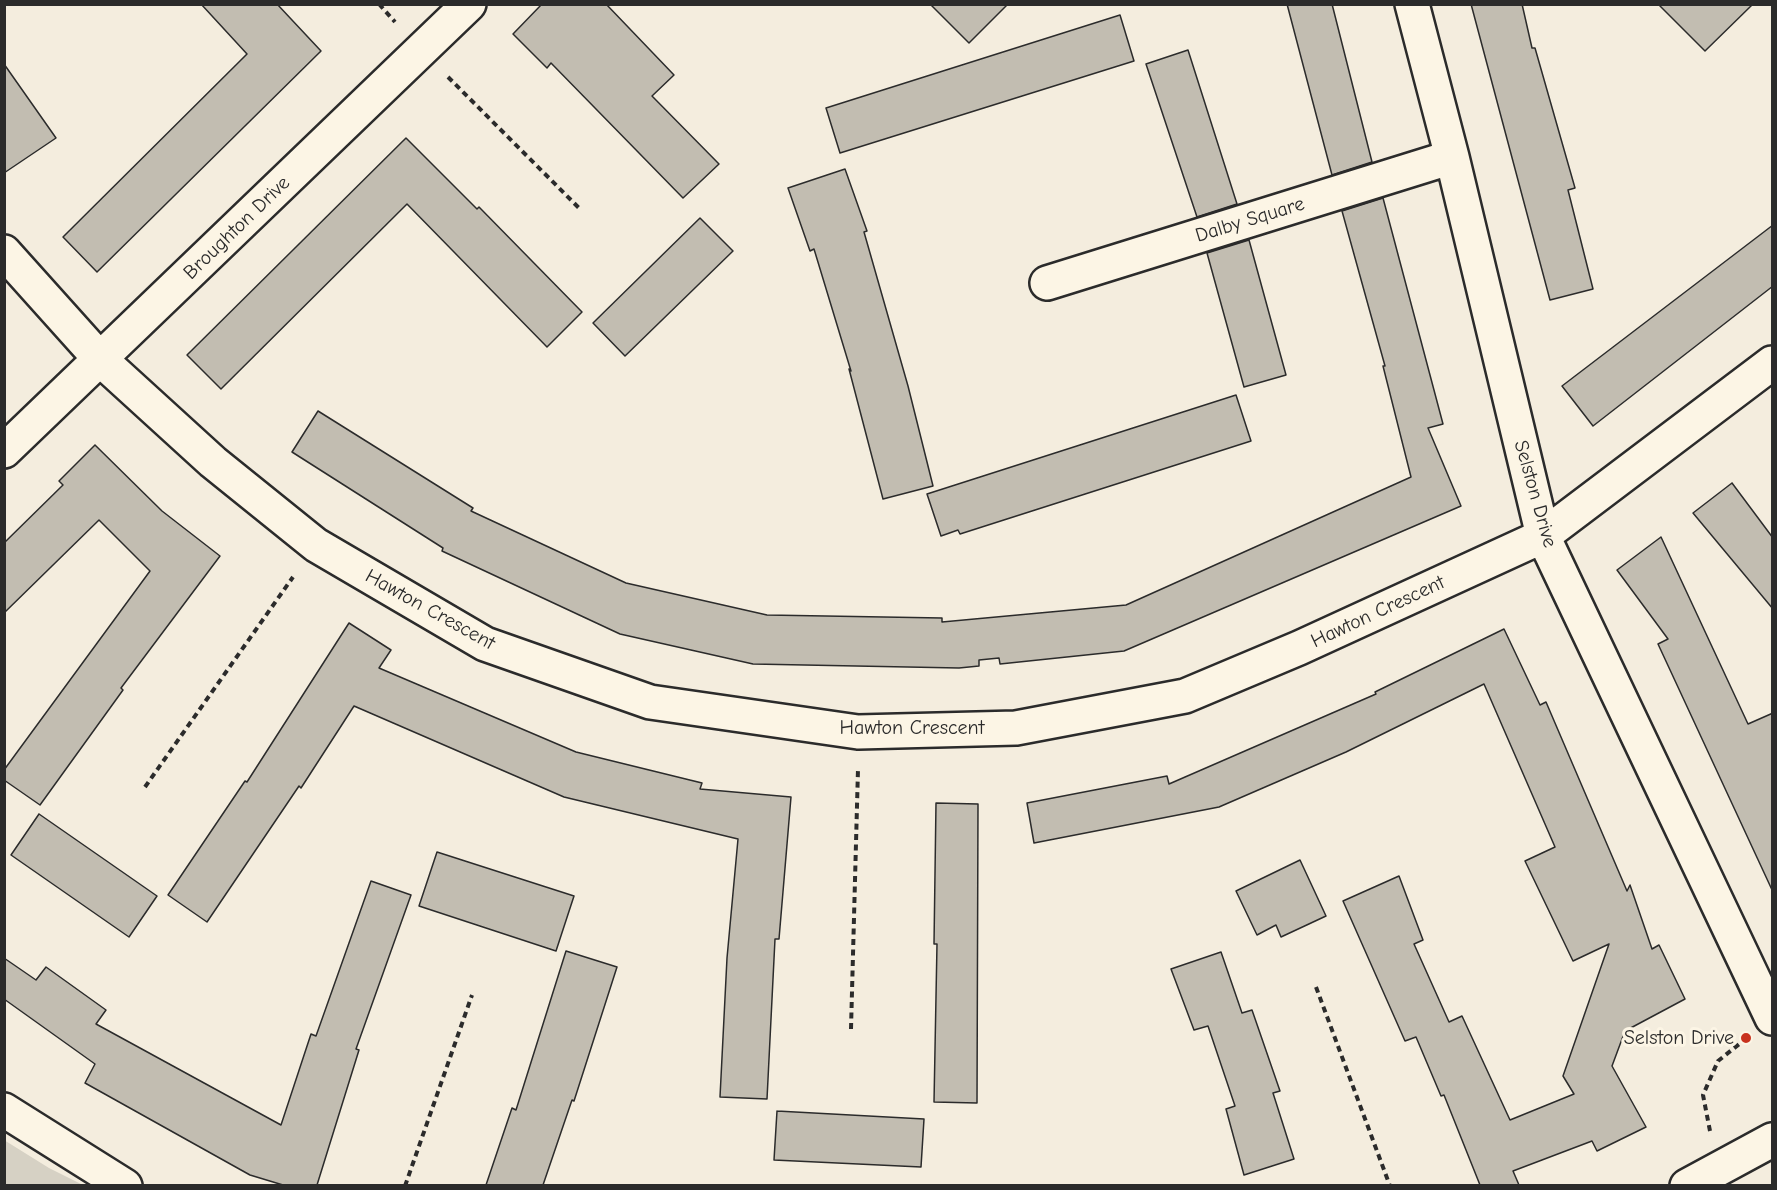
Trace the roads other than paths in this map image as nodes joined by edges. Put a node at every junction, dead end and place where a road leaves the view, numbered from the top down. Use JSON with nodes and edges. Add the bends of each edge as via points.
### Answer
{"nodes":[{"id":1,"x":469,"y":4,"type":"edge"},
{"id":2,"x":1412,"y":4,"type":"edge"},
{"id":3,"x":1452,"y":157,"type":"junction"},
{"id":4,"x":4,"y":252,"type":"edge"},
{"id":5,"x":1047,"y":283,"type":"dead end"},
{"id":6,"x":100,"y":359,"type":"junction"},
{"id":7,"x":1773,"y":363,"type":"edge"},
{"id":8,"x":4,"y":451,"type":"edge"},
{"id":9,"x":1543,"y":536,"type":"junction"},
{"id":10,"x":1761,"y":1028,"type":"edge"},
{"id":11,"x":4,"y":1110,"type":"edge"},
{"id":12,"x":1773,"y":1140,"type":"edge"},
{"id":13,"x":125,"y":1185,"type":"edge"},
{"id":14,"x":1687,"y":1185,"type":"edge"}],
"edges":[{"from":1,"to":6,"type":"street","name":"Broughton Drive"},
{"from":2,"to":3,"type":"street","name":"Selston Drive"},
{"from":3,"to":5,"type":"street","name":"Dalby Square"},
{"from":3,"to":9,"type":"street","name":"Selston Drive"},
{"from":4,"to":6,"type":"street","name":"Hawton Crescent"},
{"from":6,"to":8,"type":"street","name":"Broughton Drive"},
{"from":6,"to":9,"type":"street","name":"Hawton Crescent","via":[[213,462],[316,545],[485,644],[651,702],[858,732],[1016,728],[1185,696]]},
{"from":7,"to":9,"type":"street","name":"Hawton Crescent"},
{"from":9,"to":10,"type":"street","name":"Selston Drive"},
{"from":11,"to":13,"type":"street"},
{"from":12,"to":14,"type":"street"}]}
